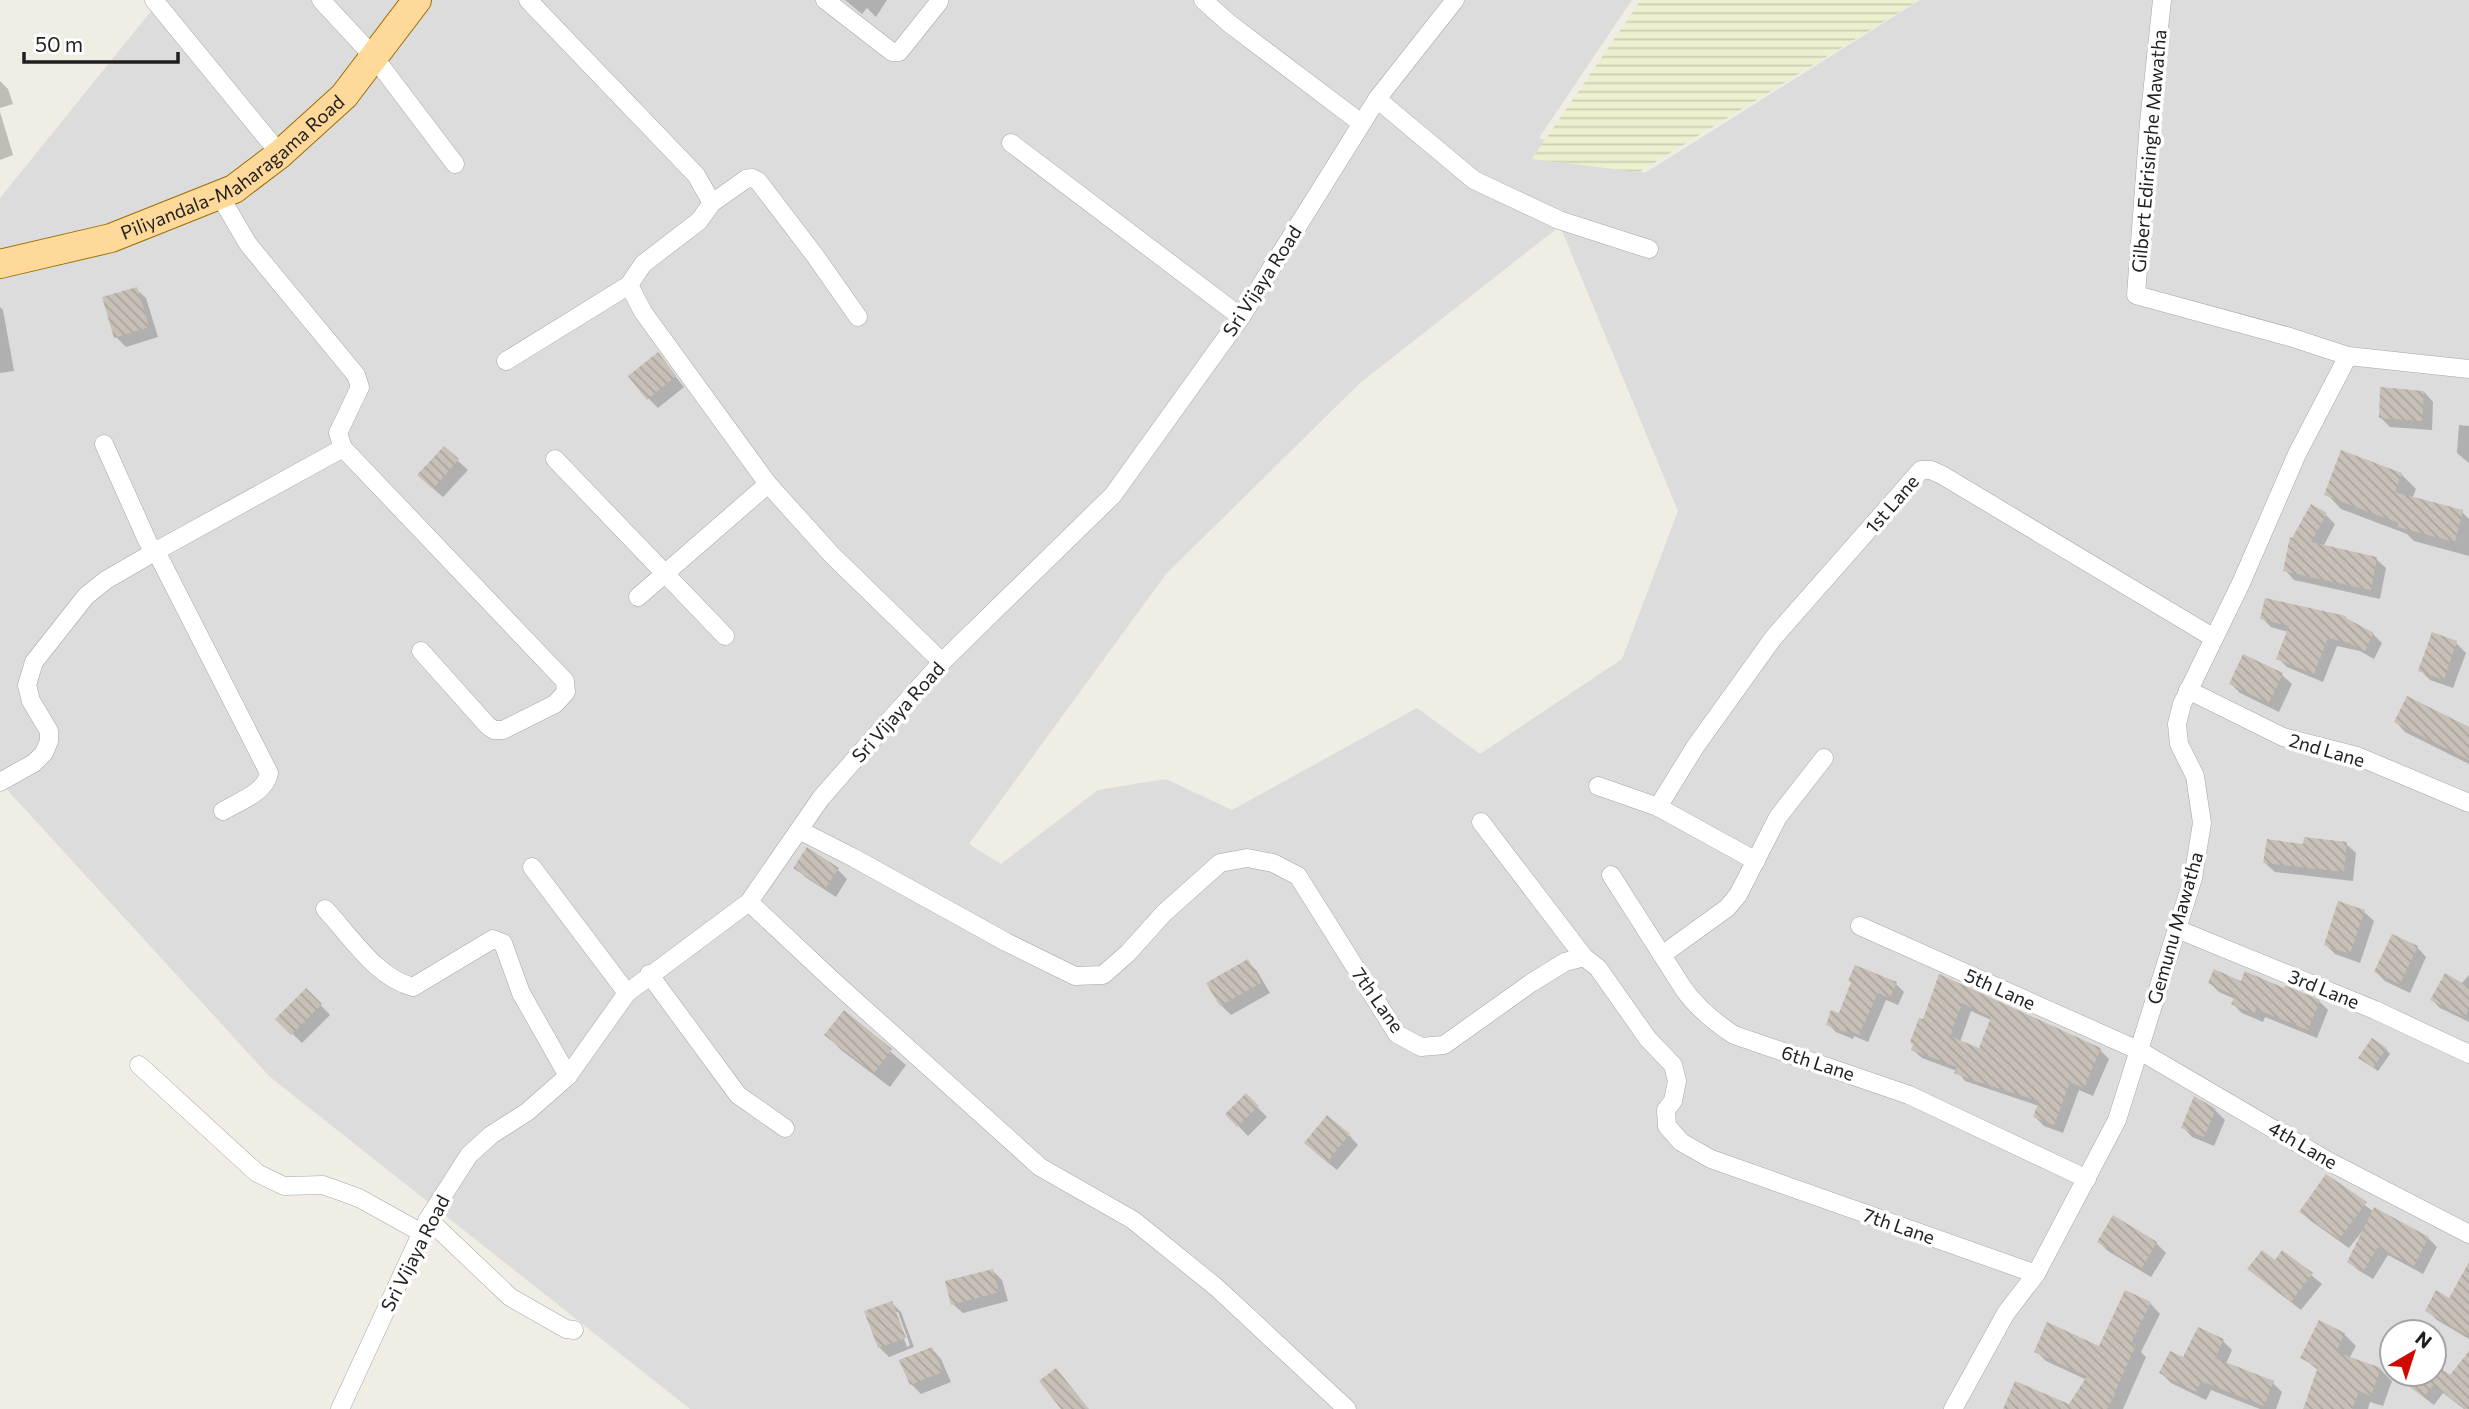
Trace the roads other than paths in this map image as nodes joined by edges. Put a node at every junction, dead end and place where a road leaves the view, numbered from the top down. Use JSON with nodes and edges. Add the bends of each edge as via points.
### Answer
{"nodes":[{"id":1,"x":154,"y":0,"type":"edge"},
{"id":2,"x":321,"y":0,"type":"edge"},
{"id":3,"x":417,"y":0,"type":"edge"},
{"id":4,"x":528,"y":0,"type":"edge"},
{"id":5,"x":825,"y":0,"type":"edge"},
{"id":6,"x":1203,"y":0,"type":"edge"},
{"id":7,"x":1455,"y":0,"type":"edge"},
{"id":8,"x":2162,"y":0,"type":"edge"},
{"id":9,"x":939,"y":2,"type":"dead end"},
{"id":10,"x":374,"y":58,"type":"junction"},
{"id":11,"x":1377,"y":99,"type":"junction"},
{"id":12,"x":1361,"y":124,"type":"junction"},
{"id":13,"x":1011,"y":143,"type":"dead end"},
{"id":14,"x":280,"y":155,"type":"junction"},
{"id":15,"x":454,"y":164,"type":"dead end"},
{"id":16,"x":220,"y":196,"type":"junction"},
{"id":17,"x":712,"y":203,"type":"junction"},
{"id":18,"x":1650,"y":249,"type":"dead end"},
{"id":19,"x":0,"y":264,"type":"edge"},
{"id":20,"x":629,"y":285,"type":"junction"},
{"id":21,"x":858,"y":317,"type":"dead end"},
{"id":22,"x":1241,"y":317,"type":"junction"},
{"id":23,"x":2348,"y":356,"type":"junction"},
{"id":24,"x":506,"y":361,"type":"dead end"},
{"id":25,"x":2469,"y":369,"type":"edge"},
{"id":26,"x":104,"y":444,"type":"dead end"},
{"id":27,"x":343,"y":448,"type":"junction"},
{"id":28,"x":555,"y":459,"type":"dead end"},
{"id":29,"x":768,"y":484,"type":"junction"},
{"id":30,"x":156,"y":551,"type":"junction"},
{"id":31,"x":664,"y":575,"type":"junction"},
{"id":32,"x":638,"y":597,"type":"dead end"},
{"id":33,"x":725,"y":636,"type":"dead end"},
{"id":34,"x":2214,"y":638,"type":"junction"},
{"id":35,"x":421,"y":651,"type":"dead end"},
{"id":36,"x":942,"y":662,"type":"junction"},
{"id":37,"x":2188,"y":691,"type":"junction"},
{"id":38,"x":1824,"y":758,"type":"dead end"},
{"id":39,"x":0,"y":782,"type":"edge"},
{"id":40,"x":1598,"y":786,"type":"dead end"},
{"id":41,"x":2469,"y":803,"type":"edge"},
{"id":42,"x":1658,"y":807,"type":"junction"},
{"id":43,"x":223,"y":811,"type":"dead end"},
{"id":44,"x":1481,"y":822,"type":"dead end"},
{"id":45,"x":799,"y":830,"type":"junction"},
{"id":46,"x":1756,"y":861,"type":"junction"},
{"id":47,"x":532,"y":867,"type":"dead end"},
{"id":48,"x":1611,"y":875,"type":"dead end"},
{"id":49,"x":749,"y":902,"type":"junction"},
{"id":50,"x":325,"y":909,"type":"dead end"},
{"id":51,"x":1860,"y":926,"type":"dead end"},
{"id":52,"x":2176,"y":929,"type":"junction"},
{"id":53,"x":1662,"y":955,"type":"junction"},
{"id":54,"x":1584,"y":957,"type":"junction"},
{"id":55,"x":649,"y":974,"type":"junction"},
{"id":56,"x":627,"y":993,"type":"junction"},
{"id":57,"x":2140,"y":1051,"type":"junction"},
{"id":58,"x":2469,"y":1054,"type":"edge"},
{"id":59,"x":139,"y":1065,"type":"dead end"},
{"id":60,"x":568,"y":1076,"type":"junction"},
{"id":61,"x":785,"y":1128,"type":"dead end"},
{"id":62,"x":2087,"y":1179,"type":"junction"},
{"id":63,"x":425,"y":1226,"type":"junction"},
{"id":64,"x":2469,"y":1234,"type":"edge"},
{"id":65,"x":2036,"y":1274,"type":"junction"},
{"id":66,"x":574,"y":1330,"type":"dead end"},
{"id":67,"x":340,"y":1409,"type":"edge"},
{"id":68,"x":1347,"y":1409,"type":"edge"},
{"id":69,"x":1953,"y":1409,"type":"edge"}],
"edges":[{"from":1,"to":14,"type":"street"},
{"from":2,"to":10,"type":"street"},
{"from":3,"to":10,"type":"main road","name":"Piliyandala-Maharagama Road"},
{"from":4,"to":17,"type":"street","via":[[696,175]]},
{"from":5,"to":9,"type":"street","via":[[892,52],[899,52]]},
{"from":6,"to":12,"type":"street"},
{"from":7,"to":11,"type":"street","name":"Sri Vijaya Road"},
{"from":8,"to":23,"type":"street","name":"Gilbert Edirisinghe Mawatha","via":[[2136,295]]},
{"from":10,"to":14,"type":"main road","name":"Piliyandala-Maharagama Road","via":[[344,96]]},
{"from":10,"to":15,"type":"street"},
{"from":11,"to":12,"type":"street","name":"Sri Vijaya Road"},
{"from":11,"to":18,"type":"street","via":[[1474,180],[1559,220]]},
{"from":12,"to":22,"type":"street","name":"Sri Vijaya Road"},
{"from":13,"to":22,"type":"street"},
{"from":14,"to":16,"type":"main road","name":"Piliyandala-Maharagama Road"},
{"from":16,"to":19,"type":"main road","name":"Piliyandala-Maharagama Road","via":[[111,238]]},
{"from":16,"to":27,"type":"street","via":[[248,244],[356,375],[360,387],[338,433]]},
{"from":17,"to":20,"type":"street","via":[[699,221],[643,264]]},
{"from":17,"to":21,"type":"street","via":[[746,179],[758,181]]},
{"from":20,"to":24,"type":"street"},
{"from":20,"to":29,"type":"street","via":[[643,312]]},
{"from":22,"to":36,"type":"street","name":"Sri Vijaya Road","via":[[1113,495]]},
{"from":23,"to":25,"type":"street","name":"Gilbert Edirisinghe Mawatha"},
{"from":23,"to":34,"type":"street","name":"Gemunu Mawatha","via":[[2297,454]]},
{"from":26,"to":30,"type":"street"},
{"from":27,"to":30,"type":"street"},
{"from":27,"to":35,"type":"street","via":[[565,681],[566,692],[555,704],[495,730]]},
{"from":28,"to":31,"type":"street"},
{"from":29,"to":31,"type":"street"},
{"from":29,"to":36,"type":"street","via":[[832,555]]},
{"from":30,"to":39,"type":"street","via":[[86,596],[34,662],[27,685],[49,731],[49,741],[34,764]]},
{"from":30,"to":43,"type":"street","via":[[269,773],[259,791]]},
{"from":31,"to":32,"type":"street"},
{"from":31,"to":33,"type":"street"},
{"from":34,"to":37,"type":"street","name":"Gemunu Mawatha"},
{"from":34,"to":42,"type":"street","name":"1st Lane","via":[[1942,475],[1921,470],[1774,638]]},
{"from":36,"to":45,"type":"street","name":"Sri Vijaya Road","via":[[821,798]]},
{"from":37,"to":41,"type":"street","name":"2nd Lane","via":[[2283,737],[2357,756]]},
{"from":37,"to":52,"type":"street","name":"Gemunu Mawatha","via":[[2177,724],[2179,744],[2195,776],[2202,823],[2193,878]]},
{"from":38,"to":46,"type":"street","via":[[1778,817]]},
{"from":40,"to":42,"type":"street"},
{"from":42,"to":46,"type":"street"},
{"from":44,"to":54,"type":"street"},
{"from":45,"to":49,"type":"street","name":"Sri Vijaya Road"},
{"from":45,"to":54,"type":"street","name":"7th Lane","via":[[1075,976],[1103,975],[1220,863],[1247,858],[1273,863],[1298,876],[1397,1034],[1420,1048],[1444,1045],[1531,983],[1565,962]]},
{"from":46,"to":53,"type":"street","via":[[1727,908]]},
{"from":47,"to":56,"type":"street"},
{"from":48,"to":53,"type":"street","name":"6th Lane"},
{"from":49,"to":55,"type":"street","name":"Sri Vijaya Road"},
{"from":49,"to":68,"type":"street","via":[[1040,1167],[1133,1220],[1216,1287]]},
{"from":50,"to":60,"type":"street","via":[[379,969],[413,987],[493,939],[503,943],[521,993]]},
{"from":51,"to":57,"type":"street","name":"5th Lane"},
{"from":52,"to":57,"type":"street","name":"Gemunu Mawatha"},
{"from":52,"to":58,"type":"street","name":"3rd Lane","via":[[2375,1010]]},
{"from":53,"to":62,"type":"street","name":"6th Lane","via":[[1695,1004],[1734,1035],[1900,1091]]},
{"from":54,"to":65,"type":"street","name":"7th Lane","via":[[1598,968],[1648,1039],[1673,1065],[1677,1081],[1666,1110],[1667,1126],[1681,1142],[1765,1180]]},
{"from":55,"to":56,"type":"street","name":"Sri Vijaya Road"},
{"from":55,"to":61,"type":"street","via":[[738,1095]]},
{"from":56,"to":60,"type":"street","name":"Sri Vijaya Road"},
{"from":57,"to":62,"type":"street","name":"Gemunu Mawatha","via":[[2117,1120]]},
{"from":57,"to":64,"type":"street","name":"4th Lane","via":[[2329,1161]]},
{"from":59,"to":63,"type":"street","via":[[257,1173],[284,1186],[323,1185]]},
{"from":60,"to":63,"type":"street","name":"Sri Vijaya Road","via":[[469,1154]]},
{"from":62,"to":65,"type":"street","name":"Gemunu Mawatha"},
{"from":63,"to":66,"type":"street","via":[[510,1297]]},
{"from":63,"to":67,"type":"street","name":"Sri Vijaya Road"},
{"from":65,"to":69,"type":"street","name":"Gemunu Mawatha","via":[[2006,1313]]}]}
